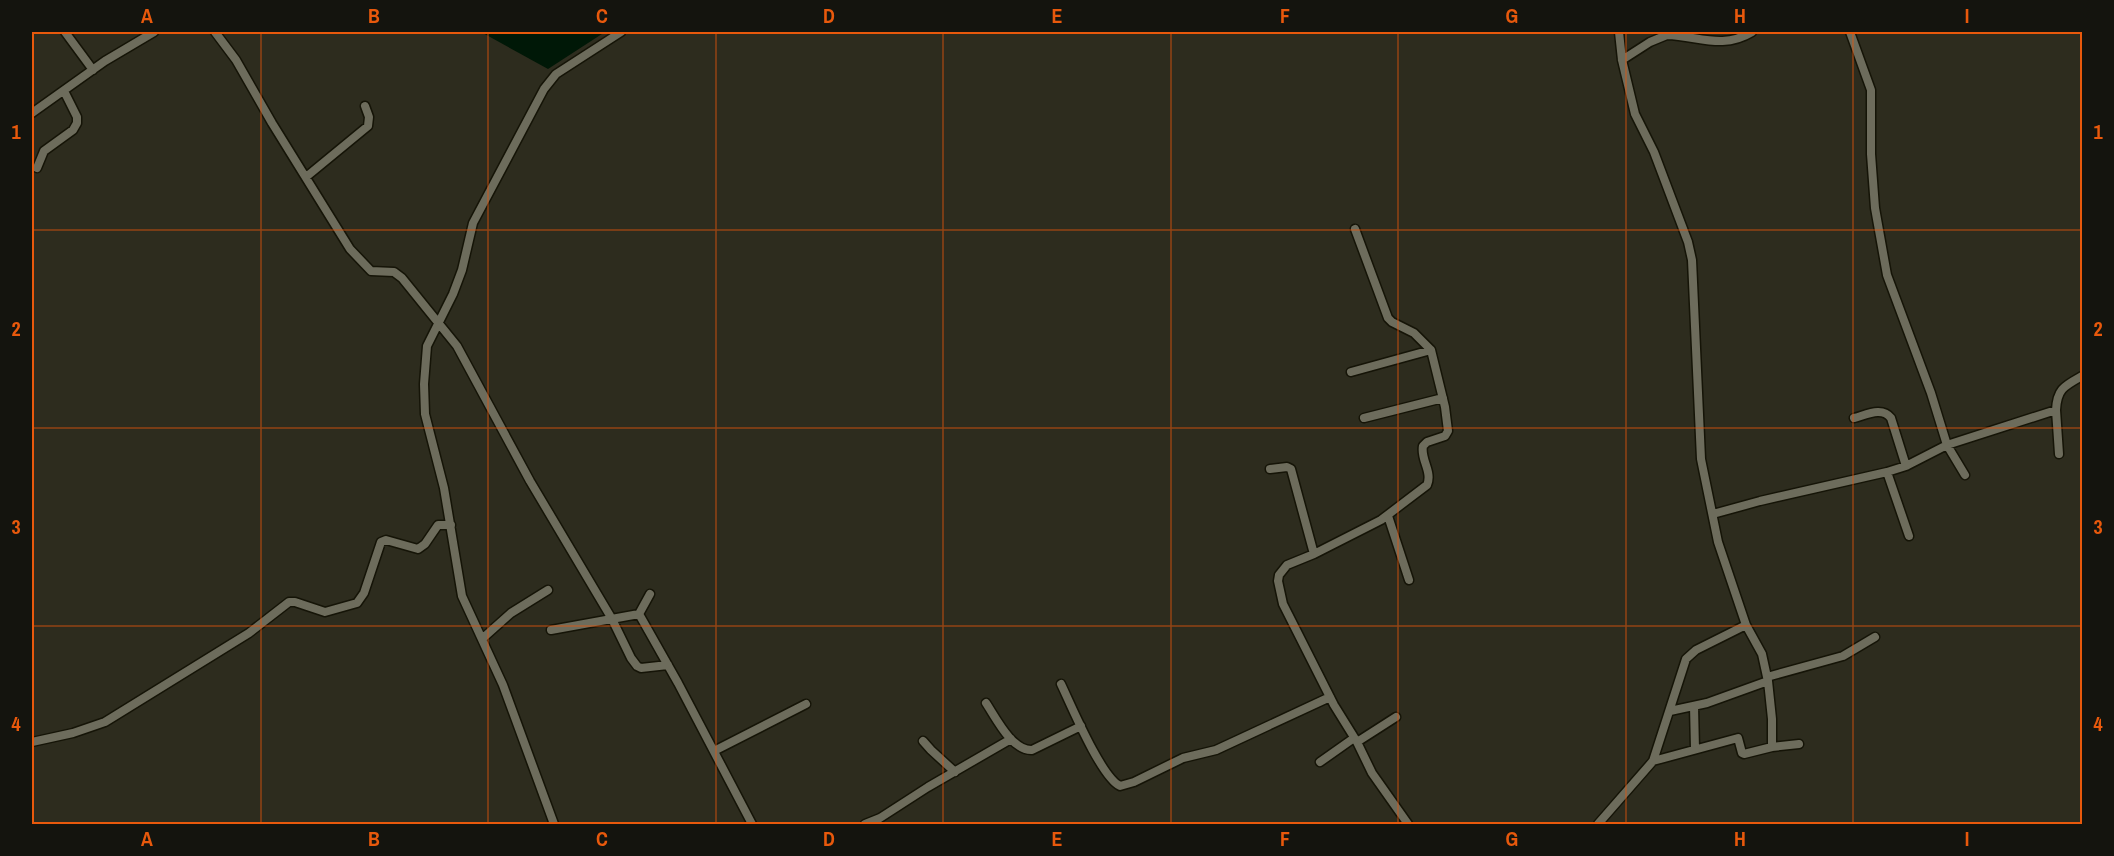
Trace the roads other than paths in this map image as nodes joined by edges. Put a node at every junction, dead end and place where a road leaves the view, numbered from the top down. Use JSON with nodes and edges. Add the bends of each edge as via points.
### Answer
{"nodes":[{"id":1,"x":65,"y":32,"type":"edge"},
{"id":2,"x":154,"y":32,"type":"edge"},
{"id":3,"x":215,"y":32,"type":"edge"},
{"id":4,"x":621,"y":32,"type":"edge"},
{"id":5,"x":1619,"y":32,"type":"edge"},
{"id":6,"x":1752,"y":32,"type":"edge"},
{"id":7,"x":1850,"y":32,"type":"edge"},
{"id":8,"x":1666,"y":33,"type":"edge"},
{"id":9,"x":1622,"y":60,"type":"junction"},
{"id":10,"x":93,"y":70,"type":"junction"},
{"id":11,"x":64,"y":91,"type":"junction"},
{"id":12,"x":365,"y":106,"type":"dead end"},
{"id":13,"x":32,"y":113,"type":"edge"},
{"id":14,"x":37,"y":168,"type":"dead end"},
{"id":15,"x":306,"y":177,"type":"junction"},
{"id":16,"x":1355,"y":229,"type":"dead end"},
{"id":17,"x":440,"y":322,"type":"junction"},
{"id":18,"x":1431,"y":350,"type":"junction"},
{"id":19,"x":1351,"y":372,"type":"dead end"},
{"id":20,"x":2082,"y":376,"type":"edge"},
{"id":21,"x":1443,"y":398,"type":"junction"},
{"id":22,"x":2055,"y":410,"type":"junction"},
{"id":23,"x":1364,"y":418,"type":"dead end"},
{"id":24,"x":1854,"y":418,"type":"dead end"},
{"id":25,"x":1947,"y":445,"type":"junction"},
{"id":26,"x":2059,"y":454,"type":"dead end"},
{"id":27,"x":1906,"y":466,"type":"junction"},
{"id":28,"x":1270,"y":469,"type":"dead end"},
{"id":29,"x":1887,"y":472,"type":"junction"},
{"id":30,"x":1965,"y":475,"type":"dead end"},
{"id":31,"x":1713,"y":514,"type":"junction"},
{"id":32,"x":1388,"y":516,"type":"junction"},
{"id":33,"x":451,"y":525,"type":"junction"},
{"id":34,"x":1909,"y":536,"type":"dead end"},
{"id":35,"x":1314,"y":554,"type":"junction"},
{"id":36,"x":1409,"y":580,"type":"dead end"},
{"id":37,"x":548,"y":590,"type":"dead end"},
{"id":38,"x":650,"y":594,"type":"dead end"},
{"id":39,"x":639,"y":615,"type":"junction"},
{"id":40,"x":612,"y":619,"type":"junction"},
{"id":41,"x":1746,"y":625,"type":"junction"},
{"id":42,"x":551,"y":630,"type":"dead end"},
{"id":43,"x":1875,"y":637,"type":"dead end"},
{"id":44,"x":483,"y":638,"type":"junction"},
{"id":45,"x":668,"y":665,"type":"junction"},
{"id":46,"x":1768,"y":679,"type":"junction"},
{"id":47,"x":1061,"y":684,"type":"dead end"},
{"id":48,"x":1330,"y":697,"type":"junction"},
{"id":49,"x":986,"y":703,"type":"dead end"},
{"id":50,"x":806,"y":704,"type":"dead end"},
{"id":51,"x":1694,"y":706,"type":"junction"},
{"id":52,"x":1670,"y":711,"type":"junction"},
{"id":53,"x":1396,"y":717,"type":"dead end"},
{"id":54,"x":1081,"y":726,"type":"junction"},
{"id":55,"x":1011,"y":739,"type":"junction"},
{"id":56,"x":1355,"y":740,"type":"junction"},
{"id":57,"x":923,"y":741,"type":"dead end"},
{"id":58,"x":32,"y":742,"type":"edge"},
{"id":59,"x":1799,"y":744,"type":"dead end"},
{"id":60,"x":1772,"y":747,"type":"junction"},
{"id":61,"x":1695,"y":749,"type":"junction"},
{"id":62,"x":714,"y":752,"type":"junction"},
{"id":63,"x":1653,"y":761,"type":"junction"},
{"id":64,"x":1320,"y":762,"type":"dead end"},
{"id":65,"x":955,"y":772,"type":"junction"},
{"id":66,"x":554,"y":825,"type":"edge"},
{"id":67,"x":752,"y":825,"type":"edge"},
{"id":68,"x":865,"y":825,"type":"edge"},
{"id":69,"x":1408,"y":825,"type":"edge"},
{"id":70,"x":1598,"y":825,"type":"edge"}],
"edges":[{"from":1,"to":10,"type":"street"},
{"from":2,"to":10,"type":"street"},
{"from":3,"to":15,"type":"street","via":[[237,60]]},
{"from":4,"to":17,"type":"street","via":[[556,74],[544,89],[473,223],[458,282]]},
{"from":5,"to":9,"type":"street"},
{"from":6,"to":8,"type":"street","via":[[1722,42]]},
{"from":7,"to":25,"type":"street","via":[[1872,90],[1875,208],[1887,275]]},
{"from":8,"to":9,"type":"street"},
{"from":9,"to":31,"type":"street","via":[[1635,114],[1654,152],[1692,260],[1701,459]]},
{"from":10,"to":11,"type":"street"},
{"from":11,"to":13,"type":"street"},
{"from":11,"to":14,"type":"street","via":[[78,123],[44,151]]},
{"from":12,"to":15,"type":"street","via":[[368,126]]},
{"from":15,"to":17,"type":"street","via":[[363,266],[371,271],[398,274]]},
{"from":16,"to":18,"type":"street","via":[[1388,318],[1414,333]]},
{"from":17,"to":33,"type":"street","via":[[425,353],[424,399]]},
{"from":17,"to":40,"type":"street"},
{"from":18,"to":19,"type":"street"},
{"from":18,"to":21,"type":"street"},
{"from":20,"to":22,"type":"street","via":[[2061,391]]},
{"from":21,"to":23,"type":"street"},
{"from":21,"to":32,"type":"street","via":[[1448,431],[1422,449],[1429,482]]},
{"from":22,"to":25,"type":"street"},
{"from":22,"to":26,"type":"street"},
{"from":24,"to":27,"type":"street","via":[[1888,413]]},
{"from":25,"to":27,"type":"street"},
{"from":25,"to":30,"type":"street"},
{"from":27,"to":29,"type":"street"},
{"from":28,"to":35,"type":"street","via":[[1291,469]]},
{"from":29,"to":31,"type":"street"},
{"from":29,"to":34,"type":"street"},
{"from":31,"to":41,"type":"street","via":[[1718,542]]},
{"from":32,"to":35,"type":"street"},
{"from":32,"to":36,"type":"street"},
{"from":33,"to":44,"type":"street","via":[[462,596]]},
{"from":33,"to":58,"type":"street","via":[[438,525],[418,549],[381,542],[357,603],[325,612],[289,602],[265,622],[105,722]]},
{"from":35,"to":48,"type":"street","via":[[1287,565],[1278,582],[1283,604]]},
{"from":37,"to":44,"type":"street","via":[[511,613]]},
{"from":38,"to":39,"type":"street"},
{"from":39,"to":40,"type":"street"},
{"from":39,"to":45,"type":"street"},
{"from":40,"to":42,"type":"street"},
{"from":40,"to":45,"type":"street","via":[[637,666]]},
{"from":41,"to":46,"type":"street","via":[[1762,654]]},
{"from":41,"to":52,"type":"street","via":[[1690,654]]},
{"from":43,"to":46,"type":"street","via":[[1843,656]]},
{"from":44,"to":66,"type":"street"},
{"from":45,"to":62,"type":"street"},
{"from":46,"to":51,"type":"street","via":[[1733,695]]},
{"from":46,"to":60,"type":"street"},
{"from":47,"to":54,"type":"street"},
{"from":48,"to":54,"type":"street","via":[[1216,750],[1183,758],[1122,786],[1111,778]]},
{"from":48,"to":56,"type":"street"},
{"from":49,"to":55,"type":"street"},
{"from":50,"to":62,"type":"street"},
{"from":51,"to":52,"type":"street"},
{"from":51,"to":61,"type":"street"},
{"from":52,"to":63,"type":"street"},
{"from":53,"to":56,"type":"street"},
{"from":54,"to":55,"type":"street","via":[[1032,750],[1024,750]]},
{"from":55,"to":65,"type":"street"},
{"from":56,"to":64,"type":"street"},
{"from":56,"to":69,"type":"street","via":[[1372,773]]},
{"from":57,"to":65,"type":"street"},
{"from":59,"to":60,"type":"street"},
{"from":60,"to":61,"type":"street","via":[[1744,754],[1738,738]]},
{"from":61,"to":63,"type":"street"},
{"from":62,"to":67,"type":"street"},
{"from":63,"to":70,"type":"street"},
{"from":65,"to":68,"type":"street"}]}
